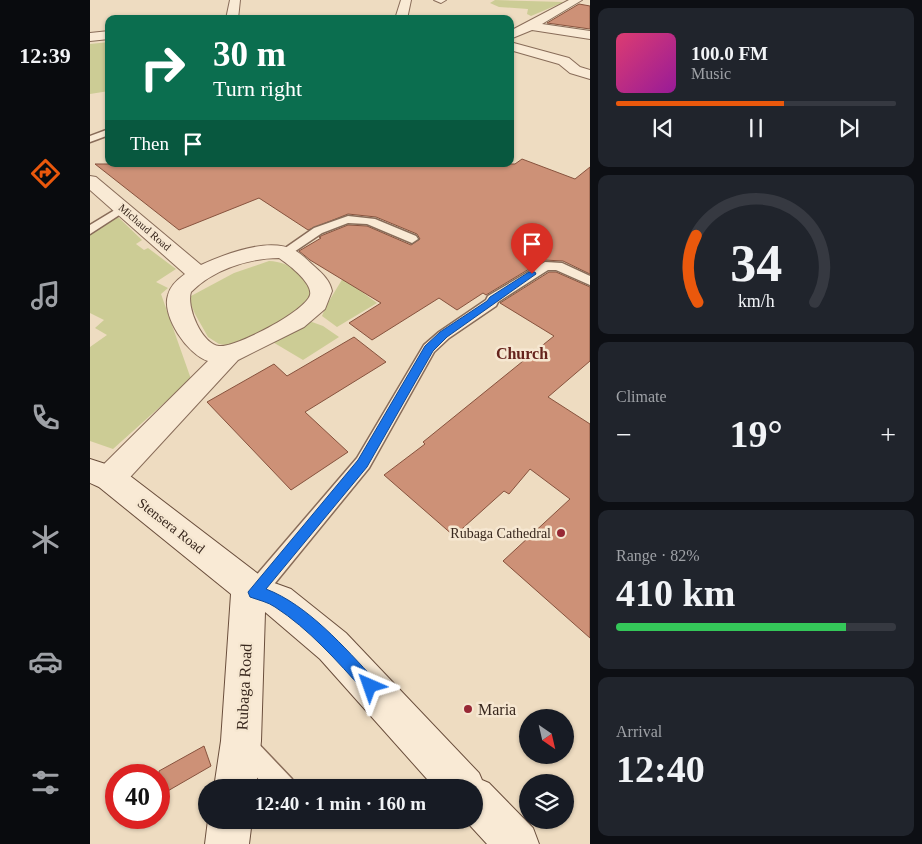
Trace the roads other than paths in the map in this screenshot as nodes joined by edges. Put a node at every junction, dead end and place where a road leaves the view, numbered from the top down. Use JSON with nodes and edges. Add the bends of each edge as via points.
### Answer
{"nodes":[{"id":1,"x":235,"y":0,"type":"edge"},
{"id":2,"x":406,"y":0,"type":"edge"},
{"id":3,"x":577,"y":0,"type":"edge"},
{"id":4,"x":233,"y":15,"type":"edge"},
{"id":5,"x":402,"y":15,"type":"edge"},
{"id":6,"x":531,"y":26,"type":"junction"},
{"id":7,"x":514,"y":33,"type":"edge"},
{"id":8,"x":105,"y":35,"type":"edge"},
{"id":9,"x":590,"y":35,"type":"edge"},
{"id":10,"x":90,"y":37,"type":"edge"},
{"id":11,"x":514,"y":47,"type":"edge"},
{"id":12,"x":590,"y":75,"type":"edge"},
{"id":13,"x":105,"y":133,"type":"edge"},
{"id":14,"x":90,"y":138,"type":"edge"},
{"id":15,"x":90,"y":181,"type":"edge"},
{"id":16,"x":123,"y":208,"type":"junction"},
{"id":17,"x":90,"y":230,"type":"edge"},
{"id":18,"x":412,"y":239,"type":"dead end"},
{"id":19,"x":284,"y":253,"type":"junction"},
{"id":20,"x":199,"y":275,"type":"junction"},
{"id":21,"x":590,"y":281,"type":"edge"},
{"id":22,"x":229,"y":354,"type":"junction"},
{"id":23,"x":100,"y":475,"type":"edge"},
{"id":24,"x":252,"y":589,"type":"junction"},
{"id":25,"x":241,"y":741,"type":"junction"},
{"id":26,"x":236,"y":779,"type":"edge"},
{"id":27,"x":275,"y":779,"type":"edge"},
{"id":28,"x":456,"y":779,"type":"edge"},
{"id":29,"x":483,"y":808,"type":"edge"},
{"id":30,"x":229,"y":829,"type":"edge"},
{"id":31,"x":227,"y":844,"type":"edge"},
{"id":32,"x":517,"y":844,"type":"edge"}],
"edges":[{"from":1,"to":4,"type":"street"},
{"from":2,"to":5,"type":"street"},
{"from":3,"to":6,"type":"street"},
{"from":6,"to":7,"type":"street"},
{"from":6,"to":9,"type":"street"},
{"from":8,"to":10,"type":"street"},
{"from":11,"to":12,"type":"street","via":[[564,61],[575,70]]},
{"from":13,"to":14,"type":"lane"},
{"from":15,"to":16,"type":"street","name":"Michaud Road"},
{"from":16,"to":17,"type":"lane"},
{"from":16,"to":20,"type":"street","name":"Michaud Road"},
{"from":18,"to":19,"type":"lane","via":[[368,221],[347,219],[300,241]]},
{"from":19,"to":20,"type":"street","via":[[257,253]]},
{"from":19,"to":22,"type":"street","via":[[317,280],[321,294],[316,304],[299,320]]},
{"from":20,"to":22,"type":"street","via":[[180,290],[178,296],[185,326],[205,350],[217,355]]},
{"from":21,"to":24,"type":"lane","via":[[558,266],[545,266],[444,335],[429,349],[362,463]]},
{"from":22,"to":23,"type":"street"},
{"from":23,"to":24,"type":"street","name":"Stensera Road"},
{"from":24,"to":25,"type":"street","name":"Rubaga Road"},
{"from":24,"to":28,"type":"street","name":"Stensera Road","via":[[278,601],[333,646]]},
{"from":25,"to":26,"type":"street","name":"Rubaga Road"},
{"from":25,"to":27,"type":"lane"},
{"from":29,"to":32,"type":"street"},
{"from":30,"to":31,"type":"street"}]}
